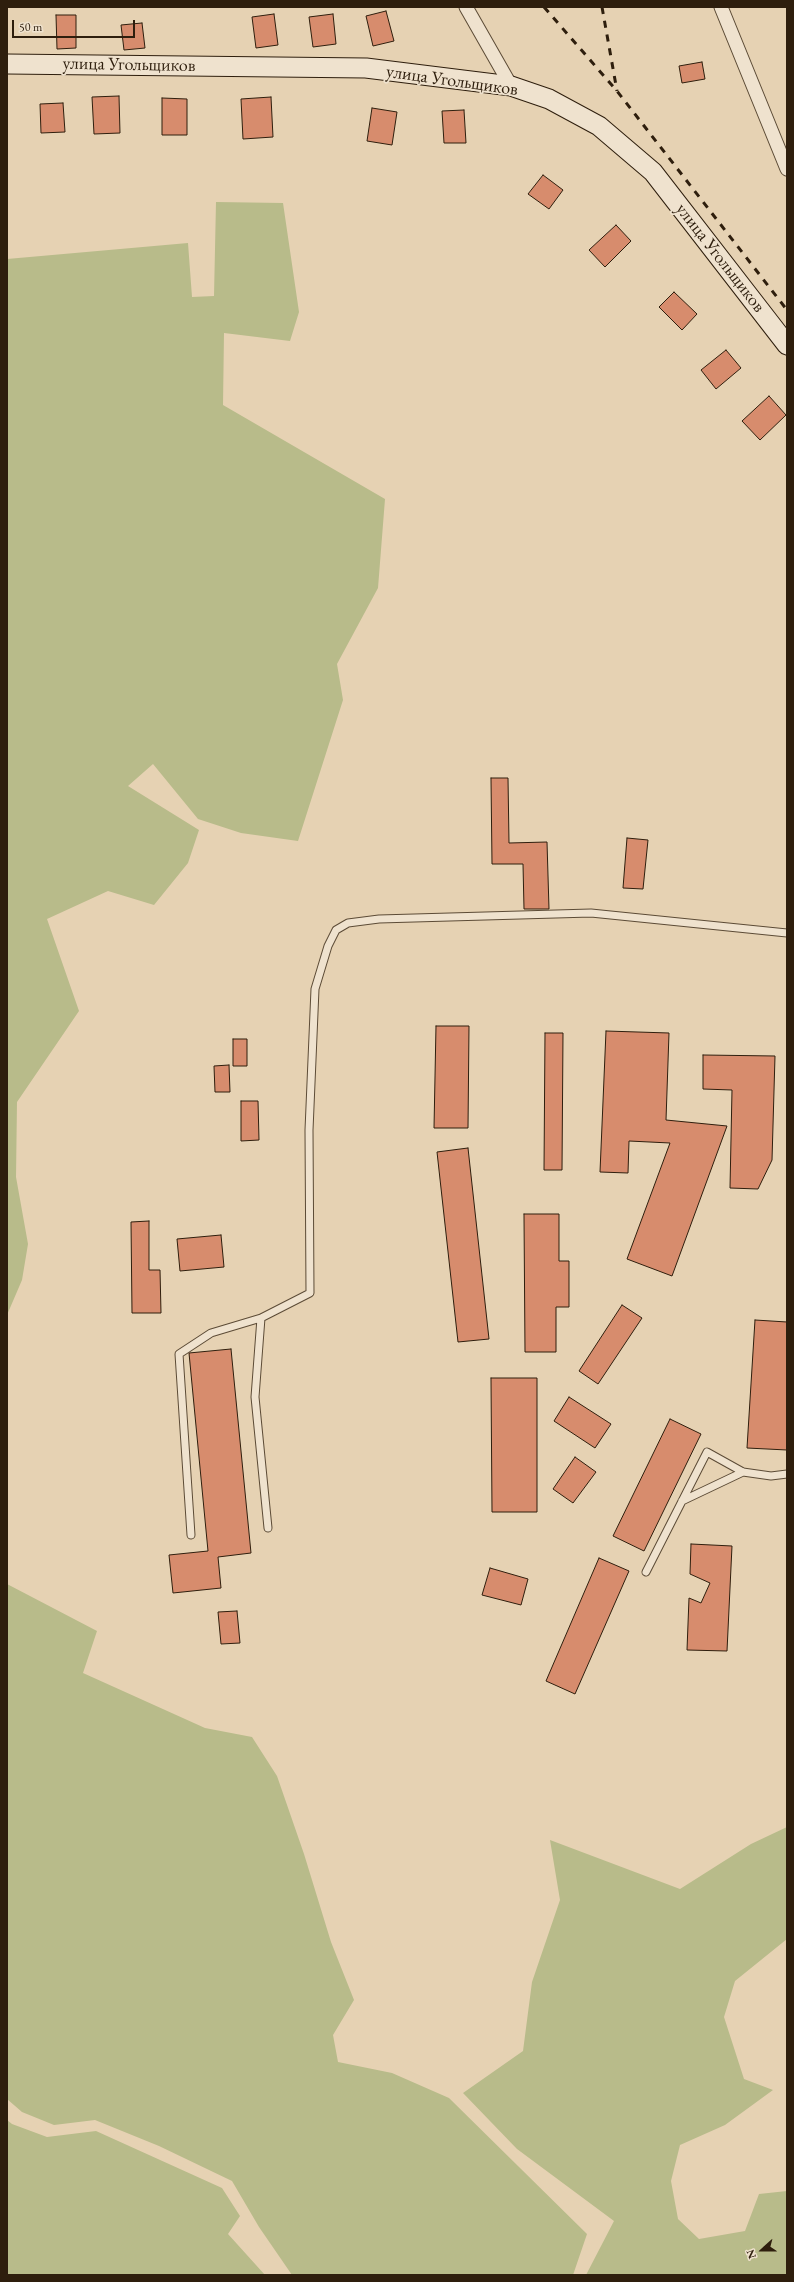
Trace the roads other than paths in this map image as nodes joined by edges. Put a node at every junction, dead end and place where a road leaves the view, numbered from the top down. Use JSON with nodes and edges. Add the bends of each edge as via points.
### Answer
{"nodes":[{"id":1,"x":466,"y":7,"type":"edge"},
{"id":2,"x":721,"y":7,"type":"edge"},
{"id":3,"x":7,"y":64,"type":"edge"},
{"id":4,"x":511,"y":86,"type":"junction"},
{"id":5,"x":787,"y":169,"type":"edge"},
{"id":6,"x":787,"y":345,"type":"edge"},
{"id":7,"x":787,"y":933,"type":"edge"},
{"id":8,"x":261,"y":1318,"type":"junction"},
{"id":9,"x":742,"y":1472,"type":"junction"},
{"id":10,"x":787,"y":1474,"type":"edge"},
{"id":11,"x":682,"y":1501,"type":"junction"},
{"id":12,"x":268,"y":1528,"type":"dead end"},
{"id":13,"x":191,"y":1535,"type":"dead end"},
{"id":14,"x":646,"y":1572,"type":"dead end"}],
"edges":[{"from":1,"to":4,"type":"street"},
{"from":2,"to":5,"type":"street"},
{"from":3,"to":4,"type":"street","name":"улица Угольщиков","via":[[366,68]]},
{"from":4,"to":6,"type":"street","name":"улица Угольщиков","via":[[549,99],[599,126],[653,172]]},
{"from":7,"to":8,"type":"lane","via":[[591,913],[379,919],[348,923],[336,930],[328,946],[315,989],[309,1130],[310,1293]]},
{"from":8,"to":12,"type":"lane","via":[[255,1397]]},
{"from":8,"to":13,"type":"lane","via":[[211,1333],[179,1354]]},
{"from":9,"to":10,"type":"lane","via":[[771,1476]]},
{"from":9,"to":11,"type":"lane"},
{"from":9,"to":11,"type":"lane","via":[[707,1452]]},
{"from":11,"to":14,"type":"lane"}]}
